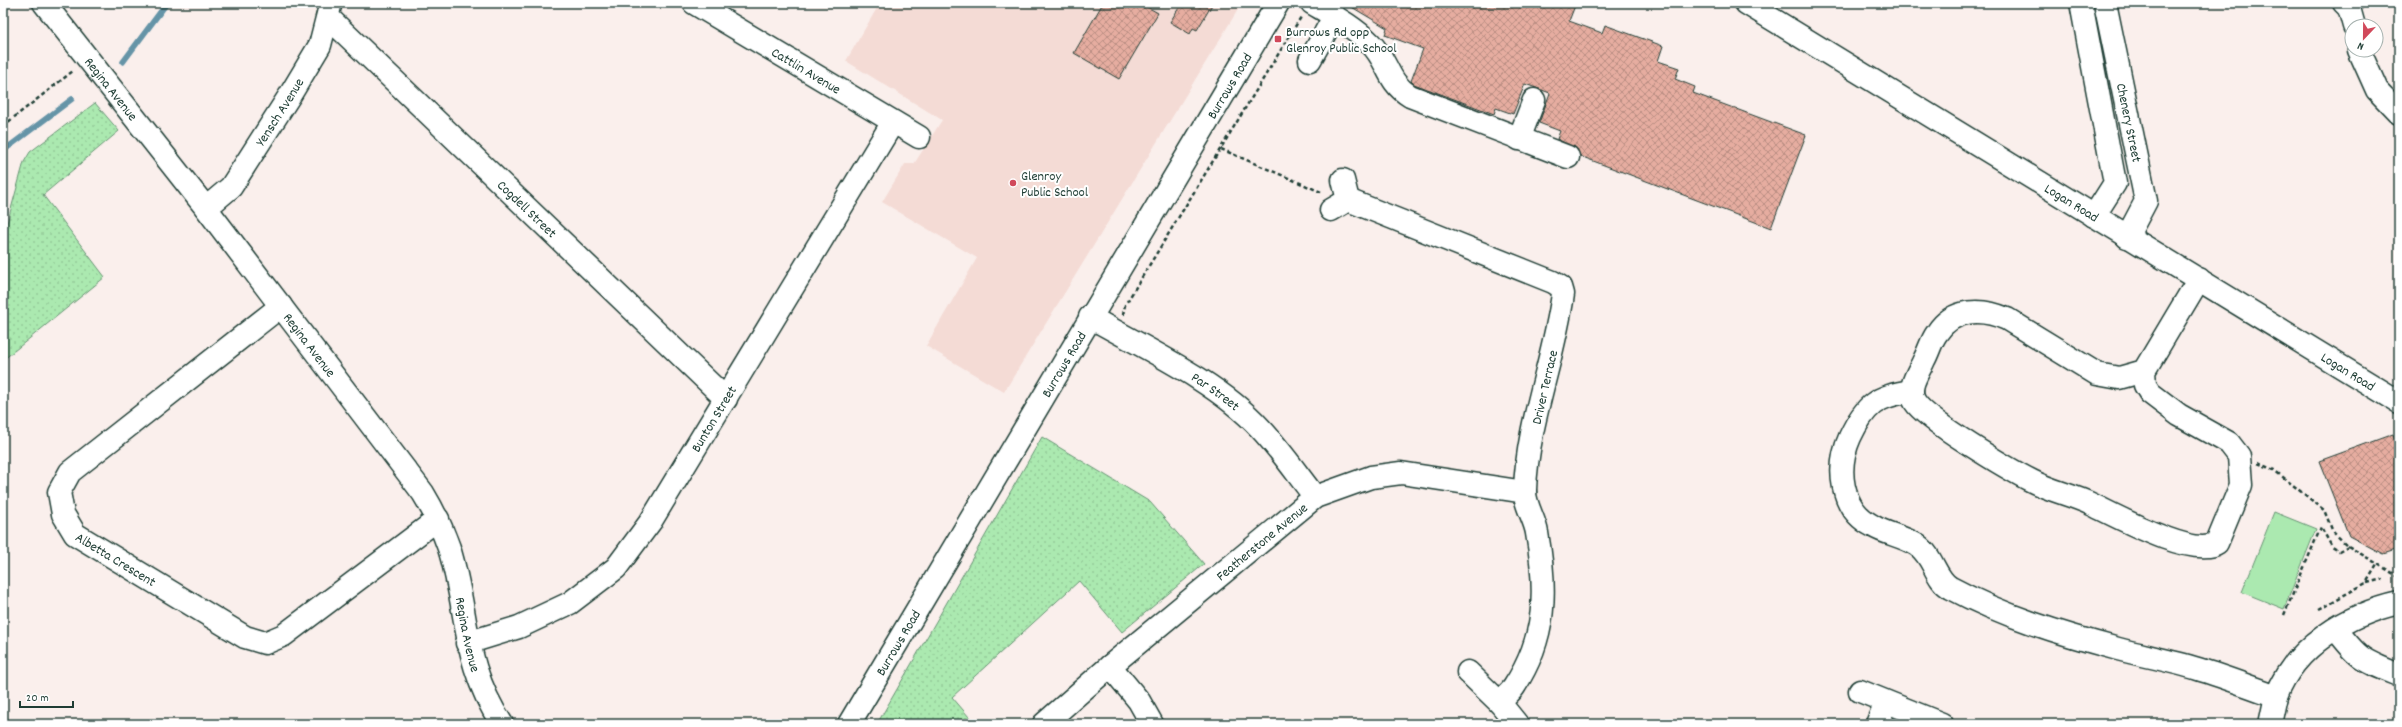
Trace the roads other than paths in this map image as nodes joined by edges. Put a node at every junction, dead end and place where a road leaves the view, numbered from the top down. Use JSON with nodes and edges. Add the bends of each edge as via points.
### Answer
{"nodes":[{"id":1,"x":44,"y":3,"type":"edge"},
{"id":2,"x":694,"y":3,"type":"edge"},
{"id":3,"x":1278,"y":3,"type":"edge"},
{"id":4,"x":1746,"y":3,"type":"edge"},
{"id":5,"x":2081,"y":3,"type":"edge"},
{"id":6,"x":2105,"y":3,"type":"edge"},
{"id":7,"x":2344,"y":3,"type":"edge"},
{"id":8,"x":716,"y":9,"type":"edge"},
{"id":9,"x":1307,"y":9,"type":"edge"},
{"id":10,"x":330,"y":10,"type":"edge"},
{"id":11,"x":1334,"y":17,"type":"junction"},
{"id":12,"x":2352,"y":18,"type":"edge"},
{"id":13,"x":2363,"y":58,"type":"edge"},
{"id":14,"x":1310,"y":60,"type":"dead end"},
{"id":15,"x":1534,"y":100,"type":"dead end"},
{"id":16,"x":2399,"y":113,"type":"edge"},
{"id":17,"x":893,"y":122,"type":"junction"},
{"id":18,"x":919,"y":137,"type":"dead end"},
{"id":19,"x":1519,"y":139,"type":"junction"},
{"id":20,"x":1568,"y":157,"type":"dead end"},
{"id":21,"x":1342,"y":195,"type":"road end"},
{"id":22,"x":206,"y":208,"type":"junction"},
{"id":23,"x":2094,"y":216,"type":"junction"},
{"id":24,"x":2127,"y":237,"type":"junction"},
{"id":25,"x":2199,"y":279,"type":"junction"},
{"id":26,"x":281,"y":306,"type":"junction"},
{"id":27,"x":1090,"y":317,"type":"junction"},
{"id":28,"x":2144,"y":372,"type":"junction"},
{"id":29,"x":1912,"y":391,"type":"junction"},
{"id":30,"x":726,"y":399,"type":"junction"},
{"id":31,"x":2399,"y":402,"type":"edge"},
{"id":32,"x":1525,"y":492,"type":"junction"},
{"id":33,"x":1315,"y":497,"type":"junction"},
{"id":34,"x":438,"y":519,"type":"junction"},
{"id":35,"x":2399,"y":603,"type":"edge"},
{"id":36,"x":2336,"y":629,"type":"junction"},
{"id":37,"x":468,"y":643,"type":"junction"},
{"id":38,"x":1110,"y":666,"type":"junction"},
{"id":39,"x":1468,"y":672,"type":"dead end"},
{"id":40,"x":2399,"y":674,"type":"edge"},
{"id":41,"x":1860,"y":691,"type":"dead end"},
{"id":42,"x":2276,"y":696,"type":"junction"},
{"id":43,"x":1886,"y":702,"type":"junction"},
{"id":44,"x":1500,"y":703,"type":"junction"},
{"id":45,"x":502,"y":724,"type":"edge"},
{"id":46,"x":849,"y":724,"type":"edge"},
{"id":47,"x":1044,"y":724,"type":"edge"},
{"id":48,"x":1152,"y":724,"type":"edge"},
{"id":49,"x":1517,"y":724,"type":"edge"},
{"id":50,"x":1877,"y":724,"type":"edge"},
{"id":51,"x":1942,"y":724,"type":"edge"},
{"id":52,"x":2270,"y":724,"type":"edge"}],
"edges":[{"from":1,"to":22,"type":"street","name":"Regina Avenue"},
{"from":2,"to":8,"type":"street","name":"Cattlin Avenue"},
{"from":3,"to":27,"type":"street","name":"Burrows Road"},
{"from":4,"to":23,"type":"street","name":"Logan Road"},
{"from":5,"to":23,"type":"street","name":"Chenery Street","via":[[2115,182]]},
{"from":6,"to":24,"type":"street","name":"Chenery Street","via":[[2146,202]]},
{"from":7,"to":12,"type":"street","via":[[2349,8]]},
{"from":8,"to":17,"type":"street","name":"Cattlin Avenue"},
{"from":9,"to":11,"type":"street"},
{"from":10,"to":22,"type":"street","name":"Yensch Avenue","via":[[320,45],[242,172],[231,187]]},
{"from":10,"to":30,"type":"street","name":"Cogdell Street"},
{"from":11,"to":14,"type":"street"},
{"from":11,"to":19,"type":"street","via":[[1371,44],[1382,58],[1393,83],[1400,90],[1419,101]]},
{"from":13,"to":16,"type":"street","via":[[2377,90]]},
{"from":15,"to":19,"type":"street"},
{"from":17,"to":18,"type":"street","name":"Cattlin Avenue"},
{"from":17,"to":30,"type":"street","name":"Bunton Street"},
{"from":19,"to":20,"type":"street"},
{"from":21,"to":32,"type":"street","name":"Driver Terrace","via":[[1560,287],[1563,294],[1562,302],[1536,419]]},
{"from":22,"to":26,"type":"street","name":"Regina Avenue"},
{"from":23,"to":24,"type":"street","name":"Logan Road"},
{"from":24,"to":25,"type":"street","name":"Logan Road"},
{"from":25,"to":28,"type":"street"},
{"from":25,"to":31,"type":"street","name":"Logan Road"},
{"from":26,"to":34,"type":"street","name":"Regina Avenue","via":[[405,467]]},
{"from":26,"to":34,"type":"street","name":"Albetta Crescent","via":[[70,472],[59,492],[63,514],[75,534],[245,637],[265,643],[284,635]]},
{"from":27,"to":33,"type":"street","name":"Par Street","via":[[1230,400],[1260,428]]},
{"from":27,"to":46,"type":"street","name":"Burrows Road"},
{"from":28,"to":29,"type":"street","via":[[2120,378],[2097,374],[2007,319],[1992,312],[1972,310],[1955,317],[1937,332],[1915,378]]},
{"from":28,"to":29,"type":"street","via":[[2145,385],[2150,393],[2179,415],[2229,443],[2239,456],[2241,485],[2217,543],[2211,548],[2142,530],[2090,504],[2032,481],[1922,410],[1914,402]]},
{"from":29,"to":42,"type":"street","via":[[1893,394],[1875,401],[1862,416],[1849,439],[1842,460],[1841,478],[1849,501],[1865,521],[1877,529],[1916,545],[1930,557],[1945,584],[1992,606],[2046,628],[2198,669]]},
{"from":30,"to":37,"type":"street","name":"Bunton Street","via":[[651,521],[616,568],[570,603],[519,627]]},
{"from":32,"to":33,"type":"street","name":"Featherstone Avenue","via":[[1401,473],[1371,477]]},
{"from":32,"to":44,"type":"street","name":"Driver Terrace","via":[[1537,531],[1544,602],[1540,632],[1529,662]]},
{"from":33,"to":38,"type":"street","name":"Featherstone Avenue"},
{"from":34,"to":37,"type":"street","name":"Regina Avenue","via":[[449,549]]},
{"from":35,"to":36,"type":"street","via":[[2352,618]]},
{"from":36,"to":40,"type":"street","via":[[2369,664]]},
{"from":36,"to":42,"type":"street","via":[[2309,648],[2282,683]]},
{"from":37,"to":45,"type":"street","name":"Regina Avenue","via":[[473,667],[485,696]]},
{"from":38,"to":47,"type":"street","name":"Featherstone Avenue"},
{"from":38,"to":48,"type":"street","via":[[1139,701]]},
{"from":39,"to":44,"type":"street"},
{"from":41,"to":43,"type":"street"},
{"from":42,"to":52,"type":"street"},
{"from":43,"to":50,"type":"street"},
{"from":43,"to":51,"type":"street"},
{"from":44,"to":49,"type":"street"}]}
